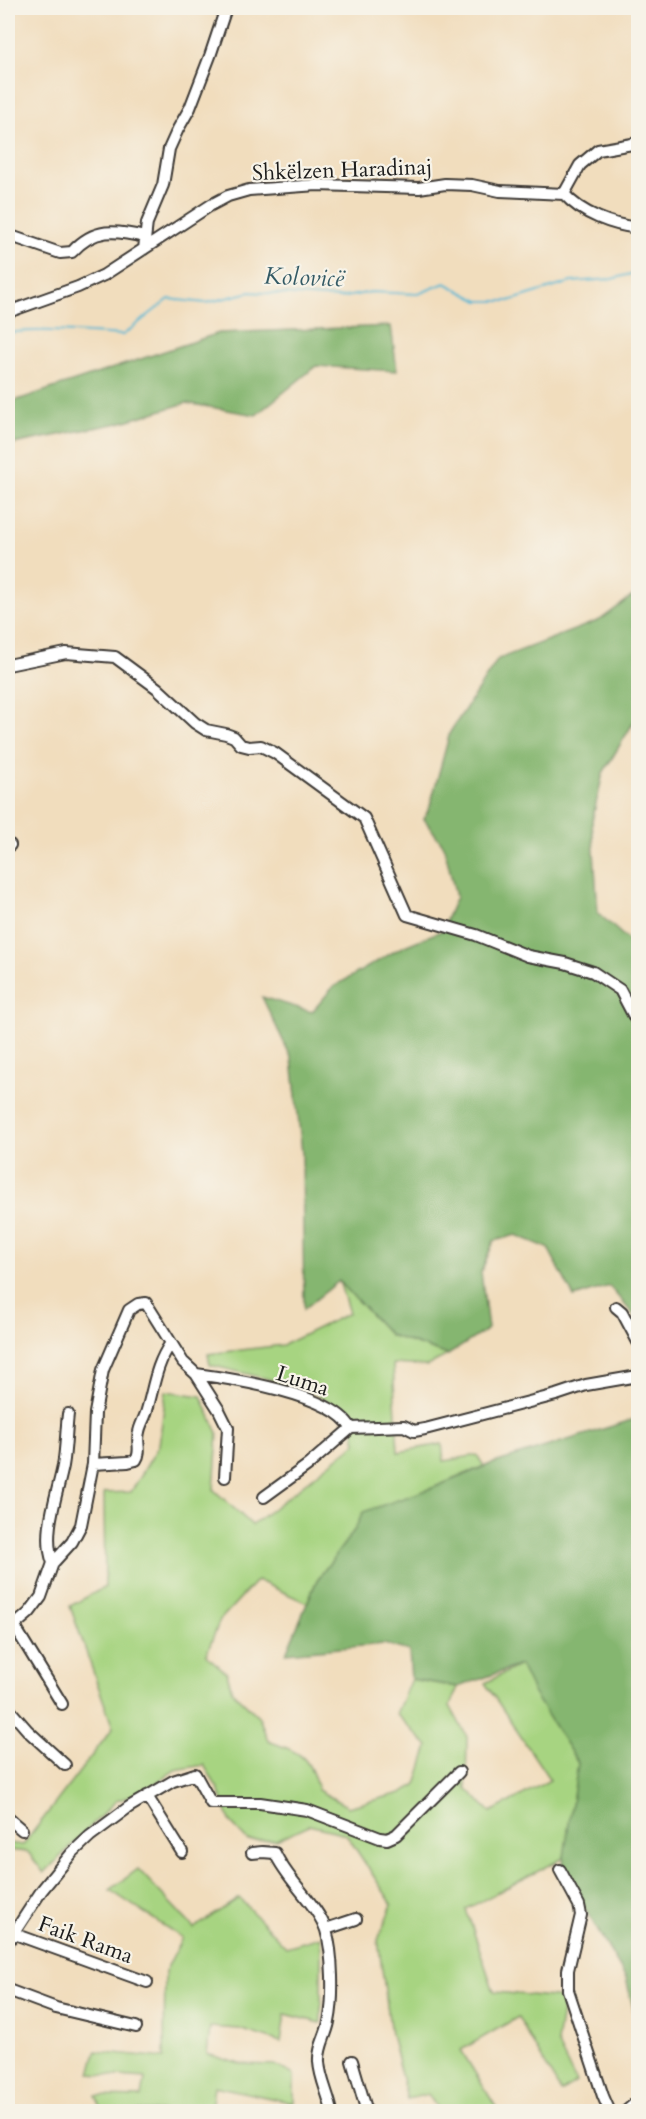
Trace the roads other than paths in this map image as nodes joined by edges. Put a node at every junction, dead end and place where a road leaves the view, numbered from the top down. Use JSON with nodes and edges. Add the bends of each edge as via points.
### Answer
{"nodes":[{"id":1,"x":225,"y":8,"type":"edge"},
{"id":2,"x":639,"y":143,"type":"edge"},
{"id":3,"x":564,"y":194,"type":"junction"},
{"id":4,"x":639,"y":228,"type":"edge"},
{"id":5,"x":8,"y":236,"type":"edge"},
{"id":6,"x":146,"y":237,"type":"junction"},
{"id":7,"x":144,"y":249,"type":"junction"},
{"id":8,"x":8,"y":312,"type":"edge"},
{"id":9,"x":8,"y":665,"type":"edge"},
{"id":10,"x":639,"y":1024,"type":"edge"},
{"id":11,"x":616,"y":1307,"type":"dead end"},
{"id":12,"x":639,"y":1342,"type":"edge"},
{"id":13,"x":171,"y":1343,"type":"junction"},
{"id":14,"x":196,"y":1374,"type":"junction"},
{"id":15,"x":639,"y":1377,"type":"edge"},
{"id":16,"x":68,"y":1414,"type":"dead end"},
{"id":17,"x":351,"y":1428,"type":"junction"},
{"id":18,"x":93,"y":1464,"type":"junction"},
{"id":19,"x":225,"y":1478,"type":"dead end"},
{"id":20,"x":264,"y":1497,"type":"dead end"},
{"id":21,"x":52,"y":1563,"type":"junction"},
{"id":22,"x":11,"y":1629,"type":"edge"},
{"id":23,"x":62,"y":1704,"type":"dead end"},
{"id":24,"x":8,"y":1708,"type":"edge"},
{"id":25,"x":65,"y":1765,"type":"dead end"},
{"id":26,"x":459,"y":1772,"type":"dead end"},
{"id":27,"x":147,"y":1796,"type":"junction"},
{"id":28,"x":8,"y":1818,"type":"edge"},
{"id":29,"x":22,"y":1830,"type":"dead end"},
{"id":30,"x":182,"y":1852,"type":"dead end"},
{"id":31,"x":252,"y":1853,"type":"dead end"},
{"id":32,"x":560,"y":1870,"type":"dead end"},
{"id":33,"x":356,"y":1919,"type":"dead end"},
{"id":34,"x":326,"y":1929,"type":"junction"},
{"id":35,"x":10,"y":1938,"type":"edge"},
{"id":36,"x":147,"y":1982,"type":"dead end"},
{"id":37,"x":8,"y":1990,"type":"edge"},
{"id":38,"x":136,"y":2027,"type":"dead end"},
{"id":39,"x":352,"y":2061,"type":"dead end"},
{"id":40,"x":639,"y":2101,"type":"edge"},
{"id":41,"x":332,"y":2112,"type":"edge"},
{"id":42,"x":367,"y":2112,"type":"edge"},
{"id":43,"x":610,"y":2112,"type":"edge"},
{"id":44,"x":625,"y":2112,"type":"edge"}],
"edges":[{"from":1,"to":6,"type":"street","via":[[190,108],[169,149],[164,185],[147,223]]},
{"from":2,"to":3,"type":"street","via":[[598,150],[580,165]]},
{"from":3,"to":4,"type":"street","via":[[589,213]]},
{"from":3,"to":7,"type":"street","name":"Shkëlzen Haradinaj","via":[[445,184],[419,188],[317,185],[249,190],[211,205]]},
{"from":5,"to":6,"type":"street","via":[[60,253],[72,252],[93,234]]},
{"from":6,"to":7,"type":"street"},
{"from":7,"to":8,"type":"street","name":"Shkëlzen Haradinaj","via":[[104,275]]},
{"from":9,"to":10,"type":"street","via":[[66,653],[115,657],[200,727],[234,737],[241,745],[261,746],[275,753],[364,818],[407,915],[476,935],[521,954],[593,972],[621,990]]},
{"from":11,"to":12,"type":"street"},
{"from":13,"to":14,"type":"street"},
{"from":13,"to":18,"type":"street","via":[[155,1373],[138,1434],[136,1460]]},
{"from":13,"to":18,"type":"street","via":[[146,1303],[129,1310],[103,1370],[95,1413]]},
{"from":14,"to":17,"type":"street","name":"Luma","via":[[298,1395],[339,1414]]},
{"from":14,"to":19,"type":"street","via":[[228,1428]]},
{"from":15,"to":17,"type":"street","via":[[586,1385],[425,1430],[414,1431],[404,1426]]},
{"from":16,"to":21,"type":"street","via":[[49,1538]]},
{"from":17,"to":20,"type":"street"},
{"from":18,"to":21,"type":"street","via":[[81,1525],[72,1542]]},
{"from":21,"to":22,"type":"street","via":[[41,1598]]},
{"from":22,"to":23,"type":"street"},
{"from":24,"to":25,"type":"street"},
{"from":26,"to":27,"type":"street","via":[[396,1835],[387,1839],[307,1810],[260,1803],[211,1803],[195,1774]]},
{"from":27,"to":30,"type":"street"},
{"from":27,"to":35,"type":"street","via":[[72,1853]]},
{"from":28,"to":29,"type":"street"},
{"from":31,"to":34,"type":"street","via":[[274,1853]]},
{"from":32,"to":43,"type":"street","via":[[581,1915],[568,1970],[568,1990]]},
{"from":33,"to":34,"type":"street"},
{"from":34,"to":41,"type":"street","via":[[332,1969],[329,2023],[319,2063]]},
{"from":35,"to":36,"type":"street","name":"Faik Rama"},
{"from":37,"to":38,"type":"street","via":[[56,2008]]},
{"from":39,"to":42,"type":"street"},
{"from":40,"to":44,"type":"street"}]}
